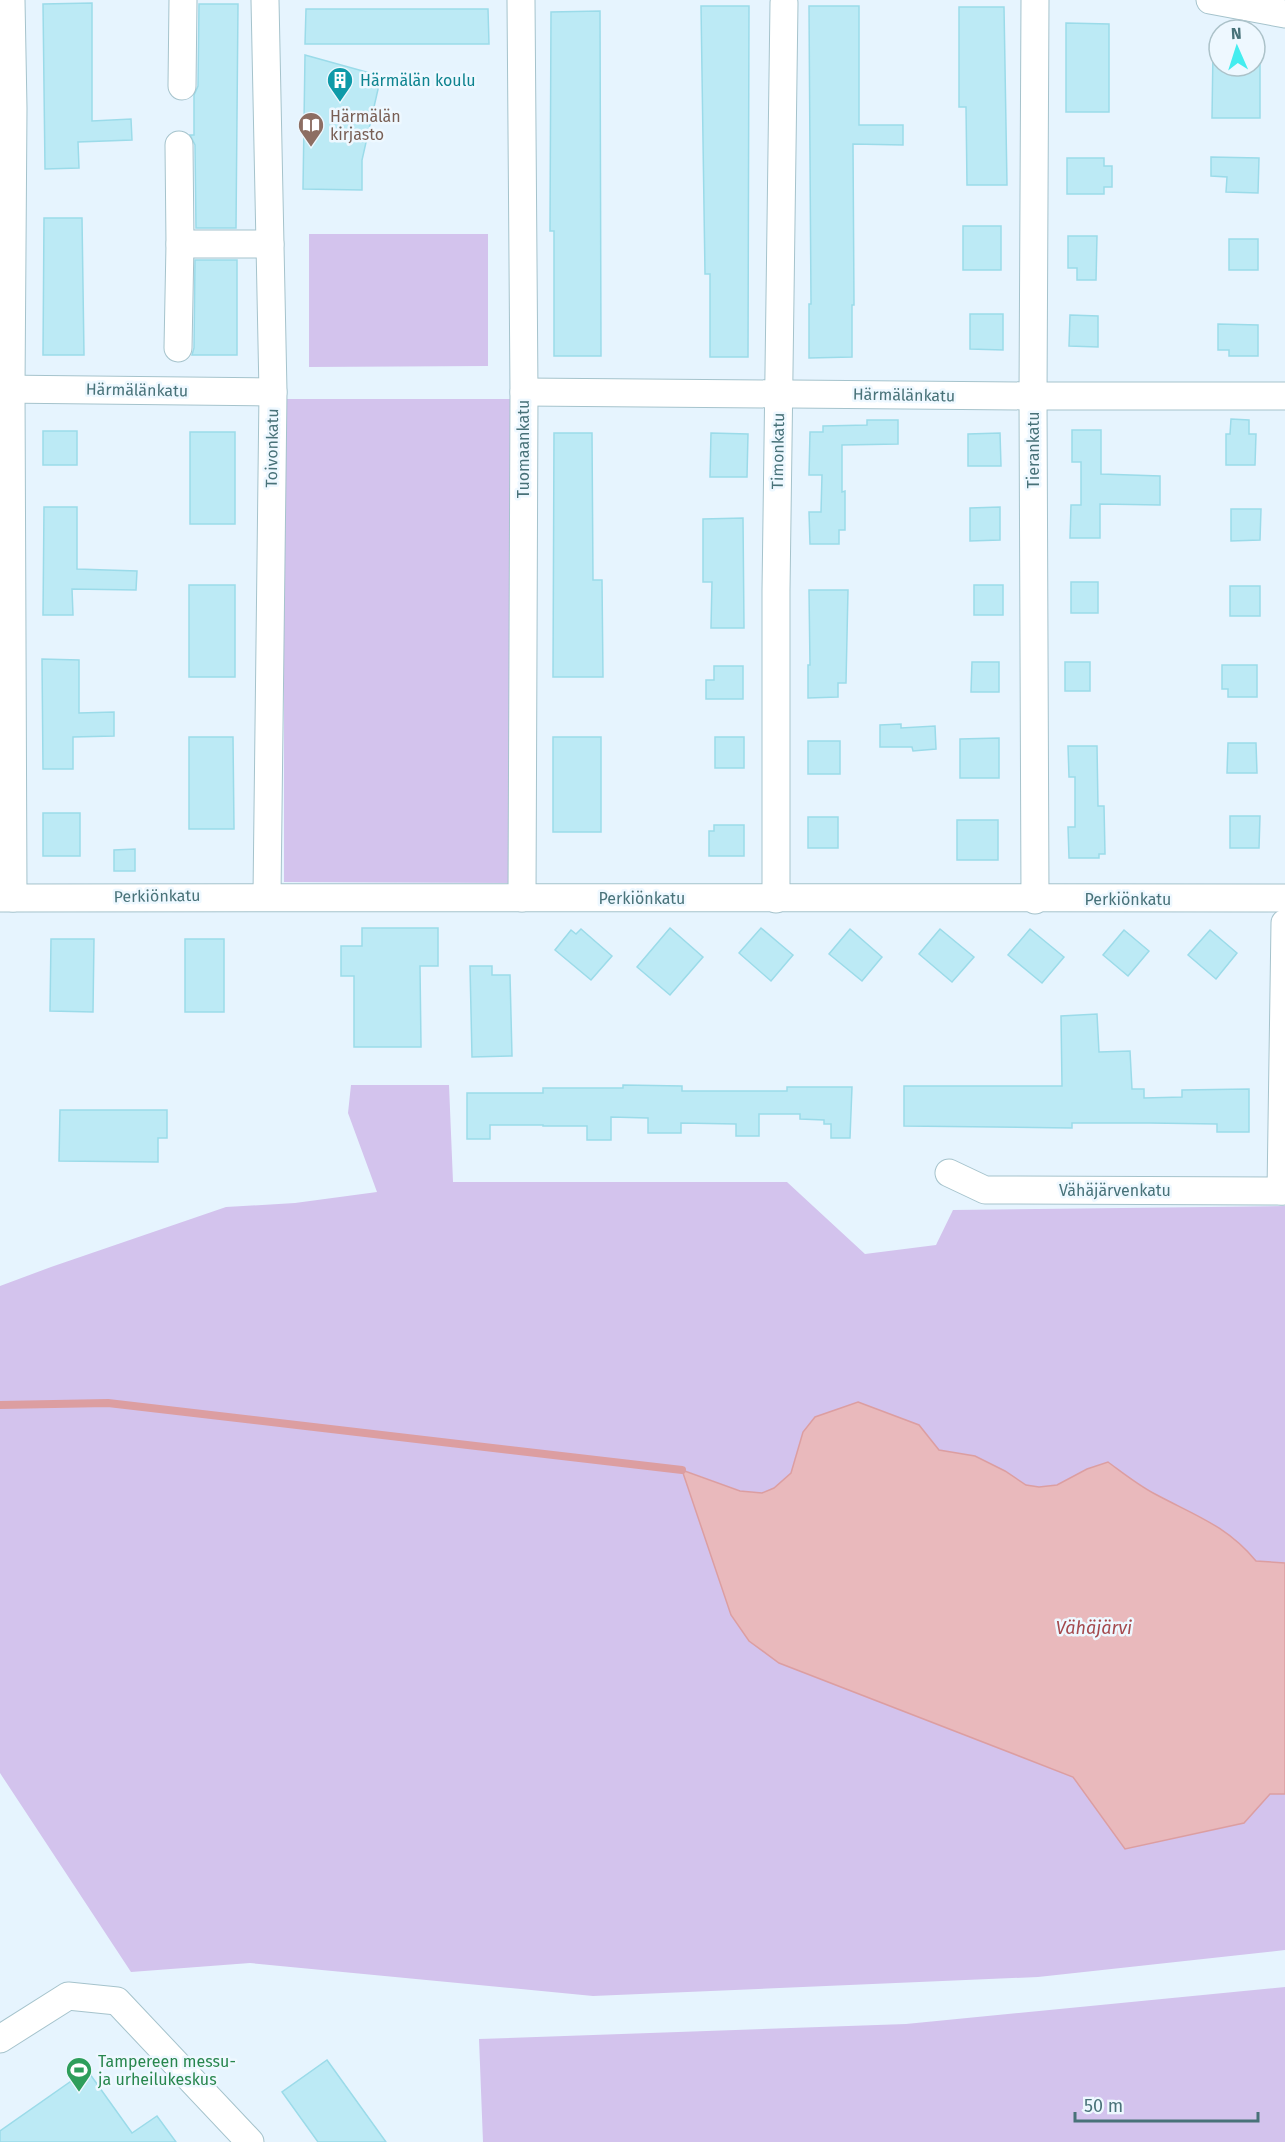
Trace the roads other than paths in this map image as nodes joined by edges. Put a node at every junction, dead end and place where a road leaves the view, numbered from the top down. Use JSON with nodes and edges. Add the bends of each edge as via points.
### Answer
{"nodes":[{"id":1,"x":11,"y":0,"type":"edge"},
{"id":2,"x":183,"y":0,"type":"edge"},
{"id":3,"x":265,"y":0,"type":"edge"},
{"id":4,"x":521,"y":0,"type":"edge"},
{"id":5,"x":1035,"y":0,"type":"edge"},
{"id":6,"x":1210,"y":0,"type":"edge"},
{"id":7,"x":784,"y":3,"type":"dead end"},
{"id":8,"x":1285,"y":14,"type":"edge"},
{"id":9,"x":182,"y":86,"type":"dead end"},
{"id":10,"x":6,"y":108,"type":"edge"},
{"id":11,"x":179,"y":144,"type":"dead end"},
{"id":12,"x":180,"y":244,"type":"junction"},
{"id":13,"x":270,"y":244,"type":"junction"},
{"id":14,"x":178,"y":348,"type":"dead end"},
{"id":15,"x":6,"y":389,"type":"edge"},
{"id":16,"x":273,"y":392,"type":"junction"},
{"id":17,"x":524,"y":392,"type":"junction"},
{"id":18,"x":778,"y":394,"type":"junction"},
{"id":19,"x":1033,"y":396,"type":"junction"},
{"id":20,"x":1285,"y":396,"type":"edge"},
{"id":21,"x":267,"y":896,"type":"junction"},
{"id":22,"x":7,"y":898,"type":"edge"},
{"id":23,"x":522,"y":898,"type":"junction"},
{"id":24,"x":776,"y":898,"type":"junction"},
{"id":25,"x":1285,"y":898,"type":"edge"},
{"id":26,"x":1035,"y":900,"type":"junction"},
{"id":27,"x":1285,"y":923,"type":"edge"},
{"id":28,"x":949,"y":1173,"type":"dead end"},
{"id":29,"x":1283,"y":1191,"type":"edge"},
{"id":30,"x":0,"y":2039,"type":"edge"},
{"id":31,"x":250,"y":2142,"type":"edge"}],
"edges":[{"from":1,"to":10,"type":"street"},
{"from":2,"to":9,"type":"street"},
{"from":3,"to":13,"type":"street","name":"Toivonkatu"},
{"from":4,"to":17,"type":"street","name":"Tuomaankatu"},
{"from":5,"to":19,"type":"street","name":"Tierankatu"},
{"from":6,"to":8,"type":"street"},
{"from":7,"to":18,"type":"street","name":"Timonkatu"},
{"from":10,"to":15,"type":"street"},
{"from":11,"to":12,"type":"street"},
{"from":12,"to":13,"type":"street"},
{"from":12,"to":14,"type":"street"},
{"from":13,"to":16,"type":"street","name":"Toivonkatu"},
{"from":15,"to":16,"type":"street","name":"Härmälänkatu"},
{"from":15,"to":22,"type":"street"},
{"from":16,"to":21,"type":"street","name":"Toivonkatu"},
{"from":17,"to":18,"type":"street","name":"Härmälänkatu"},
{"from":17,"to":23,"type":"street","name":"Tuomaankatu"},
{"from":18,"to":19,"type":"street","name":"Härmälänkatu"},
{"from":18,"to":24,"type":"street","name":"Timonkatu"},
{"from":19,"to":20,"type":"street","name":"Härmälänkatu"},
{"from":19,"to":26,"type":"street","name":"Tierankatu"},
{"from":21,"to":22,"type":"street","name":"Perkiönkatu"},
{"from":21,"to":23,"type":"street","name":"Perkiönkatu"},
{"from":23,"to":24,"type":"street","name":"Perkiönkatu"},
{"from":24,"to":26,"type":"street","name":"Perkiönkatu"},
{"from":25,"to":26,"type":"street","name":"Perkiönkatu"},
{"from":27,"to":29,"type":"street"},
{"from":28,"to":29,"type":"street","name":"Vähäjärvenkatu","via":[[986,1190]]},
{"from":30,"to":31,"type":"street","via":[[68,1996],[117,2001]]}]}
